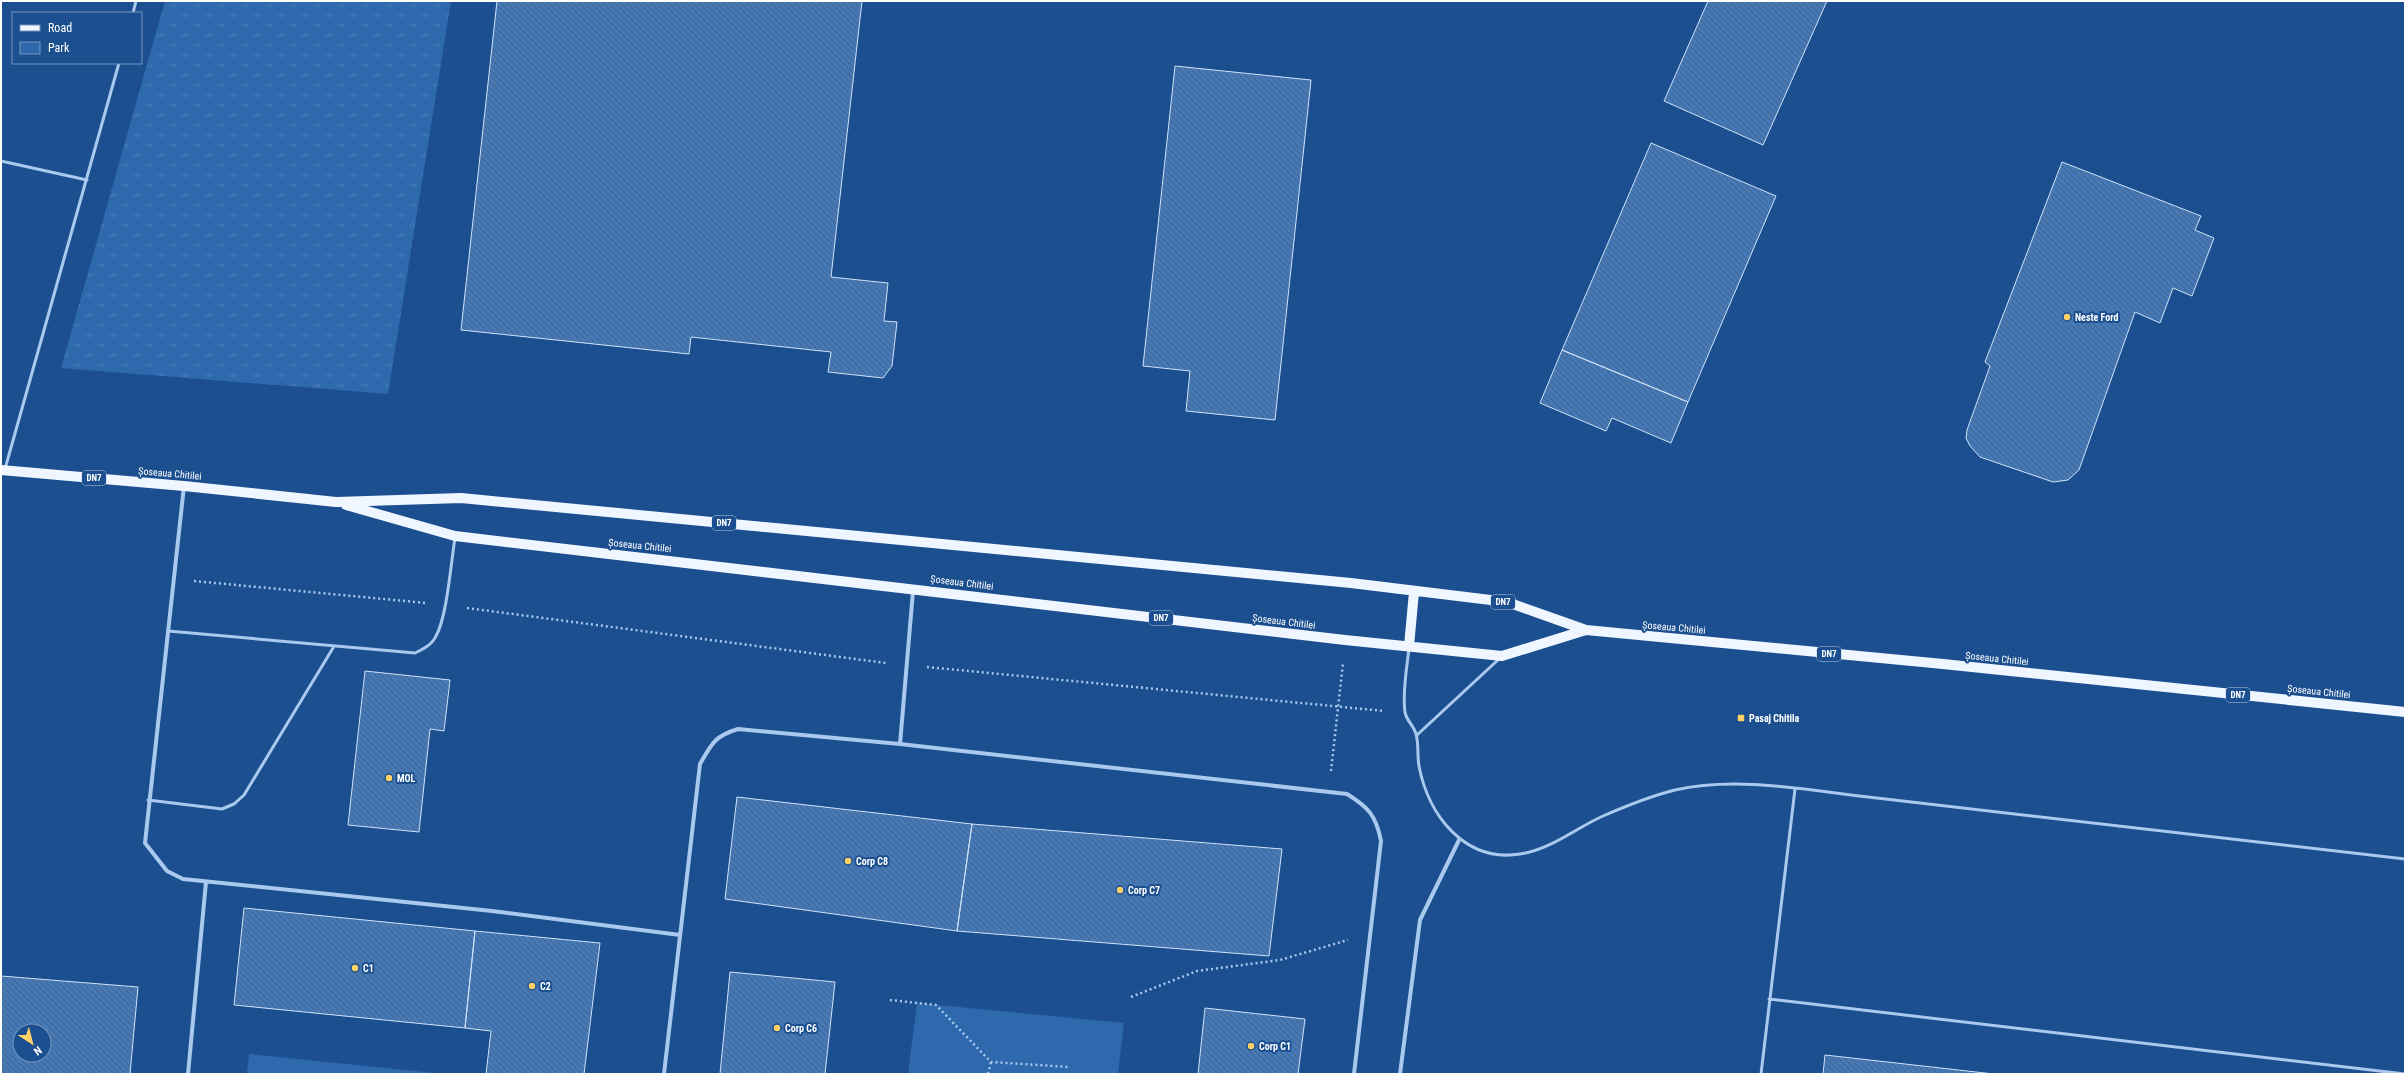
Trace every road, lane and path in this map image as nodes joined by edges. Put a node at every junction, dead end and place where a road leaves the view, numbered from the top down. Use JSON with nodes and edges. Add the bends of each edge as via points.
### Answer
{"nodes":[{"id":1,"x":136,"y":1,"type":"edge"},
{"id":2,"x":132,"y":12,"type":"edge"},
{"id":3,"x":119,"y":64,"type":"edge"},
{"id":4,"x":1,"y":161,"type":"edge"},
{"id":5,"x":87,"y":180,"type":"junction"},
{"id":6,"x":3,"y":471,"type":"edge"},
{"id":7,"x":184,"y":486,"type":"junction"},
{"id":8,"x":336,"y":502,"type":"junction"},
{"id":9,"x":455,"y":536,"type":"junction"},
{"id":10,"x":174,"y":579,"type":"junction"},
{"id":11,"x":913,"y":588,"type":"junction"},
{"id":12,"x":1414,"y":592,"type":"junction"},
{"id":13,"x":444,"y":605,"type":"junction"},
{"id":14,"x":1586,"y":630,"type":"junction"},
{"id":15,"x":168,"y":631,"type":"junction"},
{"id":16,"x":1409,"y":646,"type":"junction"},
{"id":17,"x":334,"y":648,"type":"junction"},
{"id":18,"x":1502,"y":656,"type":"junction"},
{"id":19,"x":907,"y":665,"type":"junction"},
{"id":20,"x":1338,"y":707,"type":"junction"},
{"id":21,"x":2405,"y":712,"type":"edge"},
{"id":22,"x":1405,"y":713,"type":"junction"},
{"id":23,"x":1416,"y":734,"type":"junction"},
{"id":24,"x":900,"y":744,"type":"junction"},
{"id":25,"x":1795,"y":789,"type":"junction"},
{"id":26,"x":1329,"y":791,"type":"junction"},
{"id":27,"x":148,"y":800,"type":"junction"},
{"id":28,"x":1459,"y":840,"type":"junction"},
{"id":29,"x":2405,"y":858,"type":"edge"},
{"id":30,"x":206,"y":882,"type":"junction"},
{"id":31,"x":1371,"y":933,"type":"junction"},
{"id":32,"x":680,"y":935,"type":"junction"},
{"id":33,"x":1131,"y":997,"type":"dead end"},
{"id":34,"x":1769,"y":999,"type":"junction"},
{"id":35,"x":890,"y":1000,"type":"dead end"},
{"id":36,"x":991,"y":1062,"type":"junction"},
{"id":37,"x":1069,"y":1067,"type":"dead end"},
{"id":38,"x":188,"y":1074,"type":"edge"},
{"id":39,"x":664,"y":1074,"type":"edge"},
{"id":40,"x":988,"y":1074,"type":"edge"},
{"id":41,"x":1354,"y":1074,"type":"edge"},
{"id":42,"x":1400,"y":1074,"type":"edge"},
{"id":43,"x":1761,"y":1074,"type":"edge"},
{"id":44,"x":2405,"y":1074,"type":"edge"}],
"edges":[{"from":1,"to":2,"type":"lane"},
{"from":3,"to":5,"type":"lane"},
{"from":4,"to":5,"type":"lane"},
{"from":5,"to":6,"type":"lane"},
{"from":6,"to":7,"type":"main road","name":"Șoseaua Chitilei","number":"DN7"},
{"from":7,"to":8,"type":"main road","name":"Șoseaua Chitilei","number":"DN7"},
{"from":7,"to":10,"type":"street"},
{"from":8,"to":9,"type":"main road","name":"Șoseaua Chitilei","number":"DN7"},
{"from":8,"to":12,"type":"main road","name":"Șoseaua Chitilei","number":"DN7","via":[[461,498],[1352,583]]},
{"from":9,"to":11,"type":"main road","name":"Șoseaua Chitilei","number":"DN7"},
{"from":9,"to":13,"type":"lane"},
{"from":10,"to":13,"type":"path"},
{"from":10,"to":15,"type":"street"},
{"from":11,"to":16,"type":"main road","name":"Șoseaua Chitilei","number":"DN7"},
{"from":11,"to":19,"type":"street"},
{"from":12,"to":14,"type":"main road","name":"Șoseaua Chitilei","number":"DN7","via":[[1507,602]]},
{"from":12,"to":16,"type":"main road"},
{"from":13,"to":17,"type":"lane","via":[[436,636],[427,646],[415,653]]},
{"from":13,"to":19,"type":"path"},
{"from":14,"to":18,"type":"main road","name":"Șoseaua Chitilei","number":"DN7"},
{"from":14,"to":21,"type":"main road","name":"Șoseaua Chitilei","number":"DN7"},
{"from":15,"to":17,"type":"lane"},
{"from":15,"to":27,"type":"street"},
{"from":16,"to":18,"type":"main road","name":"Șoseaua Chitilei","number":"DN7"},
{"from":16,"to":22,"type":"lane"},
{"from":17,"to":27,"type":"lane","via":[[244,795],[234,804],[222,809]]},
{"from":18,"to":23,"type":"lane"},
{"from":19,"to":20,"type":"path"},
{"from":19,"to":24,"type":"street"},
{"from":20,"to":22,"type":"path"},
{"from":20,"to":26,"type":"path"},
{"from":22,"to":23,"type":"lane"},
{"from":23,"to":28,"type":"lane","via":[[1418,764],[1433,809]]},
{"from":24,"to":26,"type":"street"},
{"from":24,"to":32,"type":"street","via":[[760,730],[738,730],[721,735],[708,749],[700,764]]},
{"from":25,"to":28,"type":"lane","via":[[1710,784],[1674,790],[1603,816],[1553,843],[1520,854],[1501,855],[1481,851]]},
{"from":25,"to":29,"type":"lane"},
{"from":25,"to":34,"type":"lane"},
{"from":26,"to":31,"type":"street","via":[[1347,794],[1366,806],[1378,824],[1382,840]]},
{"from":27,"to":30,"type":"street","via":[[145,843],[167,871],[183,879]]},
{"from":28,"to":42,"type":"street","via":[[1420,920]]},
{"from":30,"to":32,"type":"street","via":[[484,910]]},
{"from":30,"to":38,"type":"street"},
{"from":31,"to":33,"type":"path","via":[[1280,960],[1197,971]]},
{"from":31,"to":41,"type":"street"},
{"from":32,"to":39,"type":"street"},
{"from":34,"to":43,"type":"lane"},
{"from":34,"to":44,"type":"lane"},
{"from":35,"to":36,"type":"path","via":[[936,1005]]},
{"from":36,"to":37,"type":"path"},
{"from":36,"to":40,"type":"path"}]}
